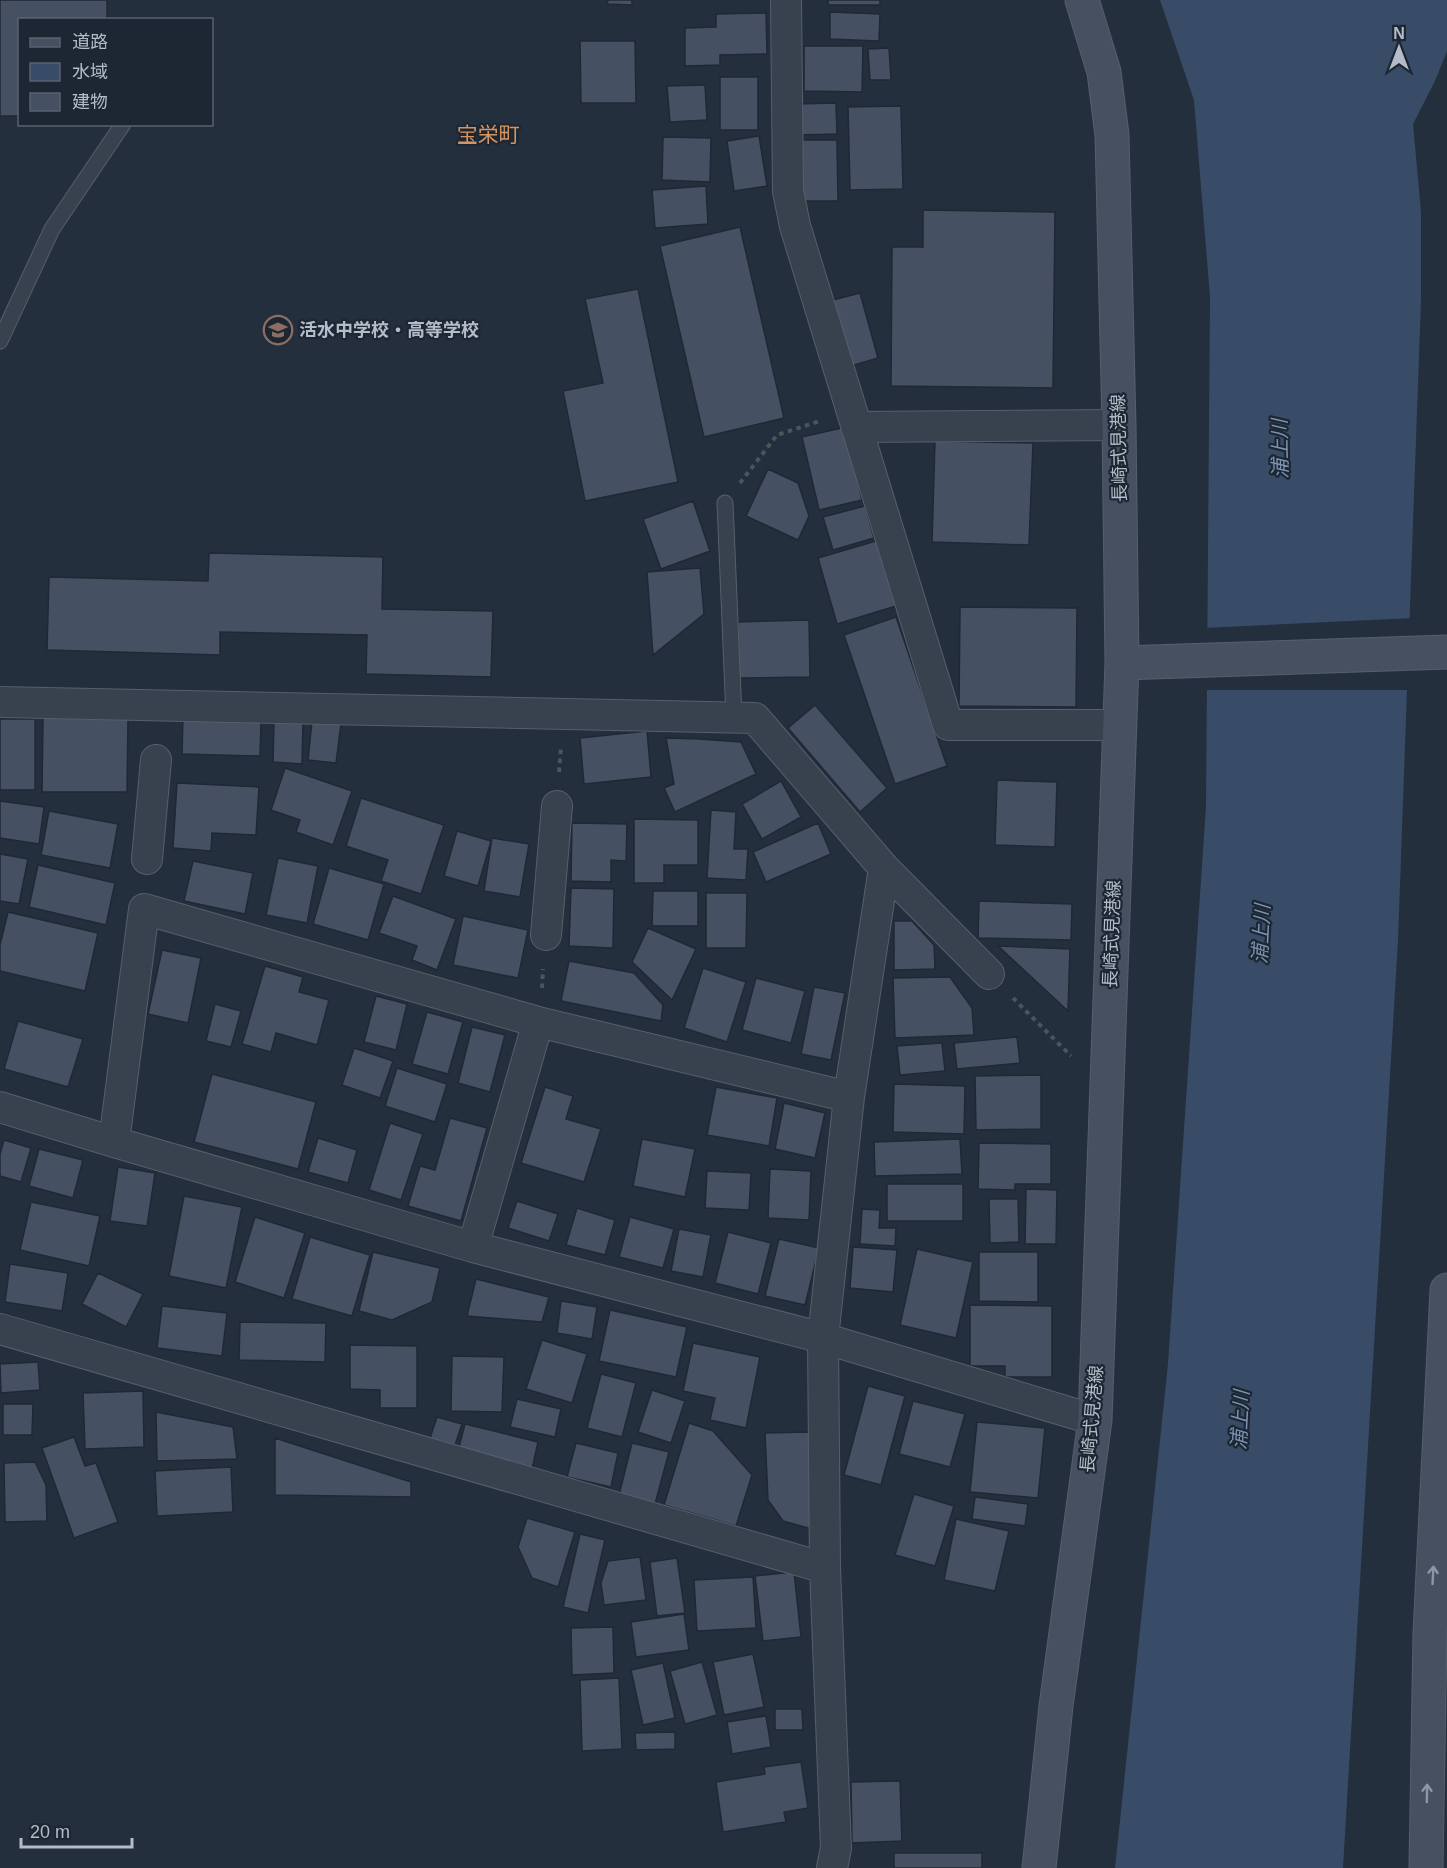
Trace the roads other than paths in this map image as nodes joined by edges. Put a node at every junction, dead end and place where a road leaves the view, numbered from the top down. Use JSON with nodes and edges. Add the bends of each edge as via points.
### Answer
{"nodes":[{"id":1,"x":786,"y":0,"type":"edge"},
{"id":2,"x":1082,"y":0,"type":"edge"},
{"id":3,"x":122,"y":126,"type":"edge"},
{"id":4,"x":0,"y":341,"type":"edge"},
{"id":5,"x":853,"y":419,"type":"junction"},
{"id":6,"x":1119,"y":425,"type":"junction"},
{"id":7,"x":725,"y":503,"type":"road end"},
{"id":8,"x":1445,"y":652,"type":"edge"},
{"id":9,"x":1122,"y":663,"type":"junction"},
{"id":10,"x":0,"y":702,"type":"edge"},
{"id":11,"x":734,"y":717,"type":"junction"},
{"id":12,"x":1119,"y":725,"type":"junction"},
{"id":13,"x":156,"y":760,"type":"dead end"},
{"id":14,"x":557,"y":806,"type":"road end"},
{"id":15,"x":147,"y":859,"type":"dead end"},
{"id":16,"x":884,"y":868,"type":"junction"},
{"id":17,"x":546,"y":935,"type":"road end"},
{"id":18,"x":989,"y":974,"type":"road end"},
{"id":19,"x":538,"y":1022,"type":"junction"},
{"id":20,"x":849,"y":1097,"type":"junction"},
{"id":21,"x":0,"y":1107,"type":"edge"},
{"id":22,"x":114,"y":1142,"type":"junction"},
{"id":23,"x":473,"y":1247,"type":"junction"},
{"id":24,"x":1447,"y":1290,"type":"edge"},
{"id":25,"x":0,"y":1329,"type":"edge"},
{"id":26,"x":823,"y":1338,"type":"junction"},
{"id":27,"x":1095,"y":1420,"type":"junction"},
{"id":28,"x":825,"y":1568,"type":"junction"},
{"id":29,"x":1426,"y":1860,"type":"edge"},
{"id":30,"x":832,"y":1868,"type":"edge"},
{"id":31,"x":1039,"y":1868,"type":"edge"}],
"edges":[{"from":1,"to":5,"type":"street","via":[[788,191]]},
{"from":2,"to":6,"type":"main road","name":"長崎式見港線","via":[[1104,72],[1112,135]]},
{"from":3,"to":4,"type":"lane","via":[[52,229]]},
{"from":5,"to":6,"type":"street"},
{"from":5,"to":12,"type":"street","via":[[948,725]]},
{"from":6,"to":9,"type":"main road","name":"長崎式見港線"},
{"from":7,"to":11,"type":"lane"},
{"from":8,"to":9,"type":"main road"},
{"from":9,"to":12,"type":"main road","name":"長崎式見港線"},
{"from":10,"to":11,"type":"street"},
{"from":11,"to":16,"type":"street","via":[[755,718]]},
{"from":12,"to":27,"type":"main road","name":"長崎式見港線"},
{"from":13,"to":15,"type":"street"},
{"from":14,"to":17,"type":"street"},
{"from":16,"to":18,"type":"street"},
{"from":16,"to":20,"type":"street"},
{"from":19,"to":20,"type":"street"},
{"from":19,"to":22,"type":"street","via":[[144,909]]},
{"from":19,"to":23,"type":"street"},
{"from":20,"to":26,"type":"street"},
{"from":21,"to":22,"type":"street"},
{"from":22,"to":23,"type":"street"},
{"from":23,"to":26,"type":"street"},
{"from":29,"to":24,"type":"main road","one_way":true,"via":[[1430,1634]]},
{"from":25,"to":28,"type":"street"},
{"from":26,"to":27,"type":"street"},
{"from":26,"to":28,"type":"street"},
{"from":27,"to":31,"type":"main road","name":"長崎式見港線","via":[[1056,1706]]},
{"from":28,"to":30,"type":"street","via":[[836,1848]]}]}
